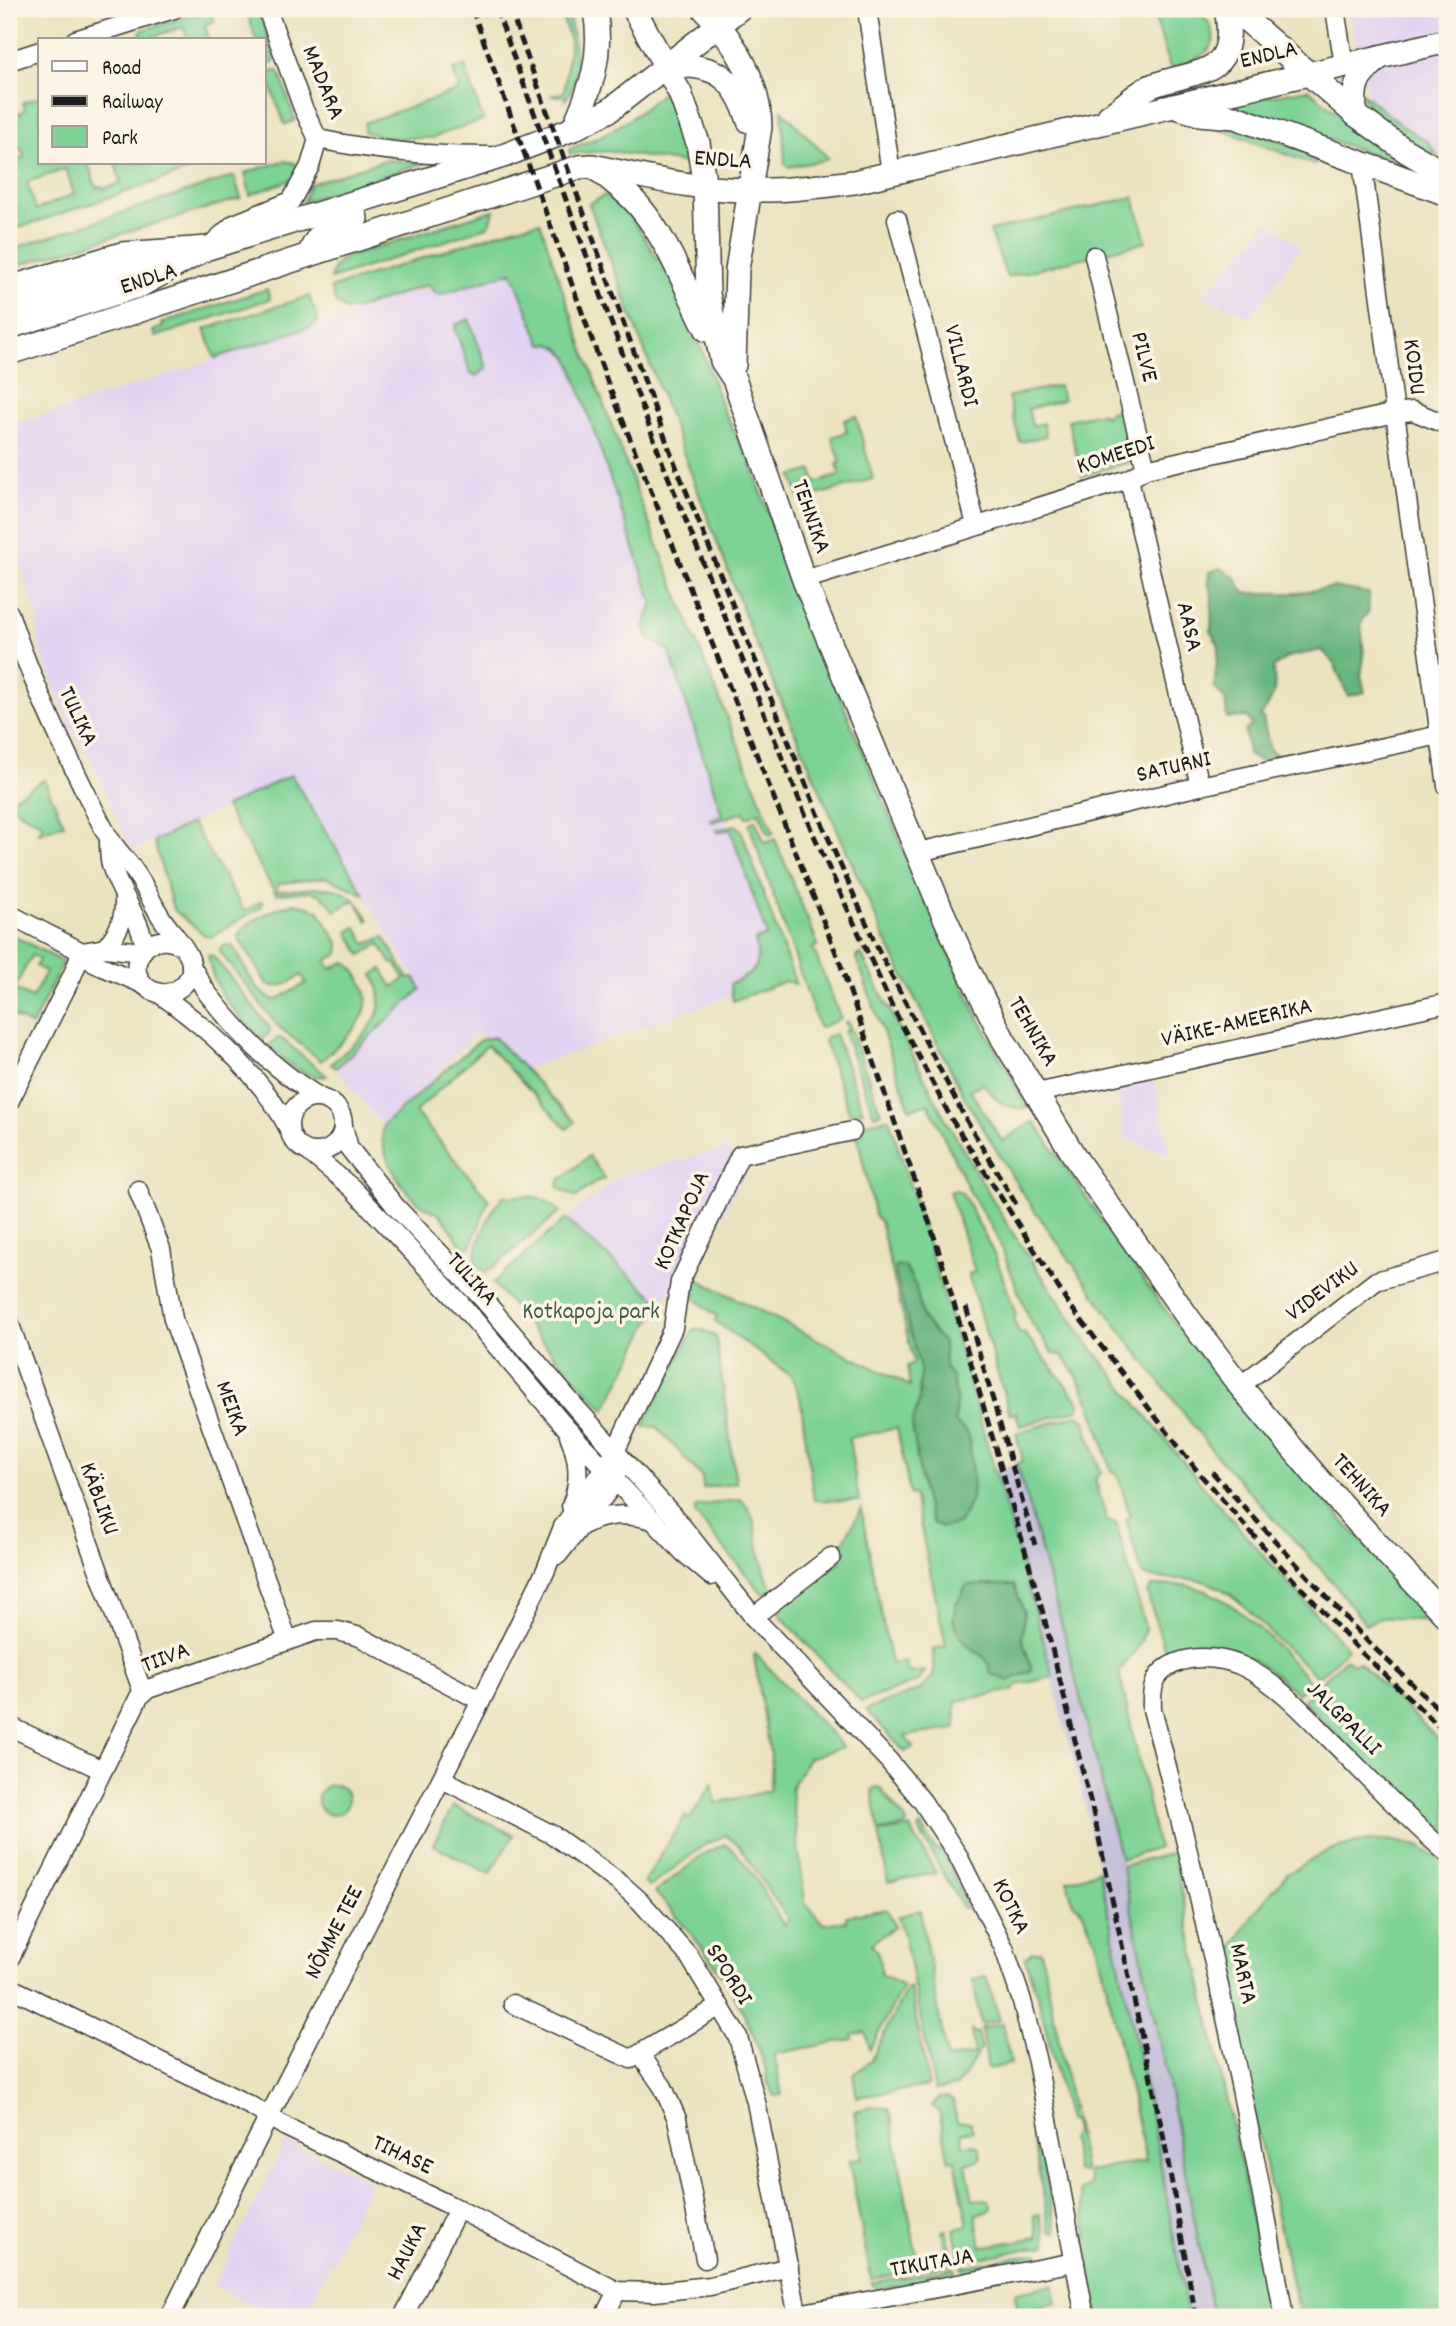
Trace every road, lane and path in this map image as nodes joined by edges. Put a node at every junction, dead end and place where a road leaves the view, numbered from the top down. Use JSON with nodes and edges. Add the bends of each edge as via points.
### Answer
{"nodes":[{"id":1,"x":174,"y":9,"type":"edge"},
{"id":2,"x":267,"y":9,"type":"edge"},
{"id":3,"x":596,"y":9,"type":"edge"},
{"id":4,"x":634,"y":9,"type":"edge"},
{"id":5,"x":739,"y":9,"type":"edge"},
{"id":6,"x":867,"y":9,"type":"edge"},
{"id":7,"x":1226,"y":9,"type":"edge"},
{"id":8,"x":1234,"y":9,"type":"edge"},
{"id":9,"x":1335,"y":9,"type":"edge"},
{"id":10,"x":711,"y":17,"type":"edge"},
{"id":11,"x":81,"y":38,"type":"edge"},
{"id":12,"x":1447,"y":41,"type":"edge"},
{"id":13,"x":38,"y":52,"type":"edge"},
{"id":14,"x":1380,"y":57,"type":"junction"},
{"id":15,"x":9,"y":61,"type":"edge"},
{"id":16,"x":1344,"y":65,"type":"junction"},
{"id":17,"x":666,"y":66,"type":"junction"},
{"id":18,"x":1308,"y":74,"type":"junction"},
{"id":19,"x":1172,"y":106,"type":"junction"},
{"id":20,"x":1356,"y":115,"type":"junction"},
{"id":21,"x":1098,"y":124,"type":"junction"},
{"id":22,"x":573,"y":129,"type":"junction"},
{"id":23,"x":318,"y":139,"type":"junction"},
{"id":24,"x":503,"y":156,"type":"junction"},
{"id":25,"x":755,"y":159,"type":"junction"},
{"id":26,"x":1362,"y":163,"type":"junction"},
{"id":27,"x":592,"y":166,"type":"junction"},
{"id":28,"x":891,"y":173,"type":"junction"},
{"id":29,"x":1447,"y":175,"type":"edge"},
{"id":30,"x":705,"y":187,"type":"junction"},
{"id":31,"x":750,"y":190,"type":"junction"},
{"id":32,"x":1447,"y":194,"type":"edge"},
{"id":33,"x":897,"y":219,"type":"dead end"},
{"id":34,"x":208,"y":248,"type":"junction"},
{"id":35,"x":309,"y":255,"type":"junction"},
{"id":36,"x":1094,"y":256,"type":"dead end"},
{"id":37,"x":9,"y":288,"type":"edge"},
{"id":38,"x":9,"y":307,"type":"edge"},
{"id":39,"x":9,"y":327,"type":"edge"},
{"id":40,"x":9,"y":353,"type":"edge"},
{"id":41,"x":728,"y":370,"type":"junction"},
{"id":42,"x":1395,"y":414,"type":"junction"},
{"id":43,"x":1447,"y":425,"type":"edge"},
{"id":44,"x":1146,"y":470,"type":"junction"},
{"id":45,"x":1129,"y":479,"type":"junction"},
{"id":46,"x":976,"y":525,"type":"junction"},
{"id":47,"x":804,"y":580,"type":"junction"},
{"id":48,"x":9,"y":612,"type":"edge"},
{"id":49,"x":1444,"y":738,"type":"edge"},
{"id":50,"x":1200,"y":786,"type":"junction"},
{"id":51,"x":1447,"y":786,"type":"edge"},
{"id":52,"x":109,"y":838,"type":"junction"},
{"id":53,"x":919,"y":852,"type":"junction"},
{"id":54,"x":124,"y":897,"type":"junction"},
{"id":55,"x":9,"y":914,"type":"edge"},
{"id":56,"x":182,"y":946,"type":"junction"},
{"id":57,"x":105,"y":948,"type":"junction"},
{"id":58,"x":144,"y":950,"type":"junction"},
{"id":59,"x":82,"y":952,"type":"junction"},
{"id":60,"x":191,"y":966,"type":"junction"},
{"id":61,"x":150,"y":988,"type":"junction"},
{"id":62,"x":1447,"y":1003,"type":"edge"},
{"id":63,"x":1037,"y":1093,"type":"junction"},
{"id":64,"x":321,"y":1098,"type":"junction"},
{"id":65,"x":9,"y":1102,"type":"edge"},
{"id":66,"x":289,"y":1129,"type":"junction"},
{"id":67,"x":344,"y":1130,"type":"junction"},
{"id":68,"x":852,"y":1131,"type":"dead end"},
{"id":69,"x":309,"y":1152,"type":"junction"},
{"id":70,"x":138,"y":1190,"type":"dead end"},
{"id":71,"x":1447,"y":1261,"type":"edge"},
{"id":72,"x":9,"y":1322,"type":"edge"},
{"id":73,"x":516,"y":1338,"type":"junction"},
{"id":74,"x":499,"y":1350,"type":"junction"},
{"id":75,"x":1240,"y":1386,"type":"junction"},
{"id":76,"x":566,"y":1429,"type":"junction"},
{"id":77,"x":615,"y":1452,"type":"junction"},
{"id":78,"x":609,"y":1474,"type":"junction"},
{"id":79,"x":653,"y":1520,"type":"junction"},
{"id":80,"x":571,"y":1526,"type":"junction"},
{"id":81,"x":831,"y":1557,"type":"dead end"},
{"id":82,"x":735,"y":1596,"type":"junction"},
{"id":83,"x":1447,"y":1616,"type":"edge"},
{"id":84,"x":753,"y":1617,"type":"junction"},
{"id":85,"x":288,"y":1642,"type":"junction"},
{"id":86,"x":1185,"y":1659,"type":"joint"},
{"id":87,"x":143,"y":1693,"type":"junction"},
{"id":88,"x":481,"y":1701,"type":"junction"},
{"id":89,"x":9,"y":1726,"type":"edge"},
{"id":90,"x":102,"y":1770,"type":"junction"},
{"id":91,"x":442,"y":1779,"type":"junction"},
{"id":92,"x":1447,"y":1853,"type":"edge"},
{"id":93,"x":9,"y":1960,"type":"edge"},
{"id":94,"x":9,"y":1987,"type":"edge"},
{"id":95,"x":513,"y":2004,"type":"dead end"},
{"id":96,"x":720,"y":2006,"type":"junction"},
{"id":97,"x":640,"y":2053,"type":"junction"},
{"id":98,"x":269,"y":2117,"type":"junction"},
{"id":99,"x":458,"y":2209,"type":"junction"},
{"id":100,"x":705,"y":2259,"type":"dead end"},
{"id":101,"x":1075,"y":2262,"type":"junction"},
{"id":102,"x":789,"y":2267,"type":"junction"},
{"id":103,"x":617,"y":2291,"type":"junction"},
{"id":104,"x":798,"y":2316,"type":"edge"},
{"id":105,"x":170,"y":2317,"type":"edge"},
{"id":106,"x":403,"y":2317,"type":"edge"},
{"id":107,"x":604,"y":2317,"type":"edge"},
{"id":108,"x":1085,"y":2317,"type":"edge"},
{"id":109,"x":1284,"y":2317,"type":"edge"}],
"edges":[{"from":1,"to":11,"type":"street"},
{"from":2,"to":23,"type":"street","name":"MADARA"},
{"from":3,"to":22,"type":"main road","via":[[597,67]]},
{"from":4,"to":17,"type":"main road","name":"TEHNIKA"},
{"from":5,"to":10,"type":"main road","name":"ENDLA"},
{"from":6,"to":28,"type":"street"},
{"from":7,"to":21,"type":"main road","via":[[1226,47],[1215,66],[1151,86]]},
{"from":8,"to":18,"type":"main road"},
{"from":9,"to":16,"type":"street"},
{"from":10,"to":17,"type":"main road","name":"ENDLA"},
{"from":10,"to":25,"type":"main road","name":"TEHNIKA","via":[[743,62],[755,95],[760,127]]},
{"from":12,"to":14,"type":"main road","name":"ENDLA"},
{"from":13,"to":15,"type":"street"},
{"from":14,"to":16,"type":"main road","name":"ENDLA"},
{"from":14,"to":20,"type":"main road","via":[[1355,85]]},
{"from":16,"to":18,"type":"main road","name":"ENDLA"},
{"from":17,"to":22,"type":"main road","name":"ENDLA","via":[[610,110]]},
{"from":17,"to":25,"type":"main road","via":[[691,65],[727,80],[742,98]]},
{"from":17,"to":30,"type":"main road","name":"TEHNIKA","via":[[698,143]]},
{"from":18,"to":19,"type":"main road","name":"ENDLA"},
{"from":18,"to":20,"type":"main road"},
{"from":19,"to":21,"type":"main road","name":"ENDLA"},
{"from":19,"to":26,"type":"main road","via":[[1235,117]]},
{"from":20,"to":29,"type":"main road"},
{"from":21,"to":28,"type":"main road","name":"ENDLA"},
{"from":22,"to":24,"type":"main road","name":"ENDLA"},
{"from":23,"to":24,"type":"street","via":[[440,156]]},
{"from":23,"to":34,"type":"street","name":"MADARA","via":[[291,201],[234,224]]},
{"from":24,"to":34,"type":"main road","name":"ENDLA"},
{"from":24,"to":35,"type":"main road","via":[[459,183],[325,229]]},
{"from":25,"to":31,"type":"main road","name":"TEHNIKA"},
{"from":26,"to":32,"type":"main road"},
{"from":26,"to":42,"type":"street","name":"KOIDU"},
{"from":27,"to":30,"type":"main road","name":"ENDLA"},
{"from":27,"to":35,"type":"main road","name":"ENDLA"},
{"from":27,"to":41,"type":"main road","via":[[621,188],[653,225]]},
{"from":28,"to":31,"type":"main road","name":"ENDLA","via":[[788,190]]},
{"from":30,"to":31,"type":"main road","name":"ENDLA"},
{"from":30,"to":41,"type":"main road","name":"TEHNIKA","via":[[708,294]]},
{"from":31,"to":41,"type":"main road","name":"TEHNIKA"},
{"from":33,"to":46,"type":"street","name":"VILLARDI"},
{"from":34,"to":37,"type":"main road","name":"ENDLA","via":[[122,254]]},
{"from":34,"to":38,"type":"main road"},
{"from":34,"to":39,"type":"main road","via":[[141,285]]},
{"from":35,"to":40,"type":"main road","name":"ENDLA"},
{"from":36,"to":44,"type":"street","name":"PILVE"},
{"from":41,"to":47,"type":"main road","name":"TEHNIKA"},
{"from":42,"to":43,"type":"street","name":"KOMEEDI","via":[[1413,411]]},
{"from":42,"to":44,"type":"street","name":"KOMEEDI"},
{"from":42,"to":49,"type":"street","name":"KOIDU"},
{"from":44,"to":45,"type":"street","name":"KOMEEDI"},
{"from":45,"to":46,"type":"street","name":"KOMEEDI"},
{"from":45,"to":50,"type":"street","name":"AASA"},
{"from":46,"to":47,"type":"street","name":"KOMEEDI"},
{"from":47,"to":53,"type":"main road","name":"TEHNIKA"},
{"from":48,"to":52,"type":"street","name":"TULIKA","via":[[47,715]]},
{"from":49,"to":50,"type":"street","name":"SATURNI"},
{"from":49,"to":51,"type":"street","name":"KOIDU"},
{"from":50,"to":53,"type":"street","name":"SATURNI"},
{"from":52,"to":54,"type":"street","name":"TULIKA","via":[[110,862]]},
{"from":52,"to":56,"type":"street","name":"TULIKA"},
{"from":53,"to":63,"type":"main road","name":"TEHNIKA","via":[[968,970]]},
{"from":54,"to":57,"type":"street","via":[[120,928]]},
{"from":54,"to":58,"type":"street","name":"TULIKA","via":[[135,916]]},
{"from":55,"to":59,"type":"street"},
{"from":56,"to":58,"type":"street","via":[[162,940]]},
{"from":56,"to":60,"type":"street"},
{"from":57,"to":58,"type":"street"},
{"from":57,"to":59,"type":"street"},
{"from":58,"to":61,"type":"street","via":[[138,970]]},
{"from":59,"to":61,"type":"street","via":[[94,963]]},
{"from":59,"to":65,"type":"street"},
{"from":60,"to":61,"type":"street","via":[[177,991]]},
{"from":60,"to":64,"type":"street","via":[[207,993],[259,1050]]},
{"from":61,"to":66,"type":"street","via":[[197,1021],[237,1061],[274,1102]]},
{"from":62,"to":63,"type":"street","name":"VÄIKE-AMEERIKA"},
{"from":63,"to":75,"type":"main road","name":"TEHNIKA","via":[[1119,1223]]},
{"from":64,"to":66,"type":"street","via":[[297,1105]]},
{"from":64,"to":67,"type":"street","via":[[337,1105]]},
{"from":66,"to":69,"type":"street","via":[[295,1142]]},
{"from":67,"to":69,"type":"street","via":[[335,1146]]},
{"from":67,"to":73,"type":"street","name":"TULIKA","via":[[361,1166]]},
{"from":68,"to":77,"type":"street","name":"KOTKAPOJA","via":[[740,1155],[680,1282],[673,1328]]},
{"from":69,"to":74,"type":"street","name":"TULIKA","via":[[352,1188]]},
{"from":70,"to":85,"type":"street","name":"MEIKA","via":[[161,1249],[173,1319]]},
{"from":71,"to":75,"type":"street","name":"VIDEVIKU","via":[[1376,1281]]},
{"from":72,"to":87,"type":"street","name":"KÄBLIKU"},
{"from":73,"to":74,"type":"street"},
{"from":73,"to":77,"type":"street","name":"TULIKA"},
{"from":74,"to":76,"type":"street","name":"TULIKA"},
{"from":75,"to":83,"type":"main road","name":"TEHNIKA","via":[[1369,1535]]},
{"from":76,"to":78,"type":"street","name":"TULIKA"},
{"from":76,"to":80,"type":"street","via":[[579,1466]]},
{"from":77,"to":78,"type":"street","name":"NÕMME TEE"},
{"from":77,"to":82,"type":"street","name":"KOTKA","via":[[678,1521]]},
{"from":78,"to":79,"type":"street","name":"KOTKA"},
{"from":78,"to":80,"type":"street","name":"NÕMME TEE"},
{"from":79,"to":80,"type":"street","via":[[620,1513]]},
{"from":79,"to":82,"type":"street","name":"KOTKA"},
{"from":80,"to":88,"type":"street","name":"NÕMME TEE"},
{"from":81,"to":84,"type":"street"},
{"from":82,"to":84,"type":"street","name":"KOTKA"},
{"from":84,"to":101,"type":"street","name":"KOTKA","via":[[922,1801],[957,1854],[1004,1948],[1030,2031]]},
{"from":85,"to":87,"type":"street","name":"TIIVA"},
{"from":85,"to":88,"type":"street","name":"TIIVA","via":[[316,1631],[360,1637]]},
{"from":86,"to":92,"type":"street","name":"JALGPALLI","via":[[1226,1661],[1272,1684]]},
{"from":86,"to":109,"type":"street","name":"MARTA","via":[[1157,1675],[1152,1709],[1213,1952]]},
{"from":87,"to":90,"type":"street","name":"TIIVA"},
{"from":88,"to":91,"type":"street","name":"NÕMME TEE"},
{"from":89,"to":90,"type":"street"},
{"from":90,"to":93,"type":"street","name":"TIIVA"},
{"from":91,"to":96,"type":"street","name":"SPORDI","via":[[553,1835],[621,1884],[689,1956]]},
{"from":91,"to":98,"type":"street","name":"NÕMME TEE"},
{"from":94,"to":98,"type":"street","name":"TIHASE"},
{"from":95,"to":97,"type":"street","via":[[631,2059]]},
{"from":96,"to":97,"type":"street"},
{"from":96,"to":102,"type":"street","name":"SPORDI","via":[[738,2036],[756,2102]]},
{"from":97,"to":100,"type":"street","via":[[677,2119]]},
{"from":98,"to":99,"type":"street","name":"TIHASE"},
{"from":98,"to":105,"type":"street","name":"NÕMME TEE"},
{"from":99,"to":103,"type":"street","name":"TIHASE"},
{"from":99,"to":106,"type":"street","name":"HAUKA"},
{"from":101,"to":104,"type":"street","name":"TIKUTAJA"},
{"from":101,"to":108,"type":"street","name":"KOTKA"},
{"from":102,"to":103,"type":"street","name":"TIHASE","via":[[710,2286]]},
{"from":102,"to":104,"type":"street","name":"SPORDI"},
{"from":103,"to":107,"type":"street"}]}
